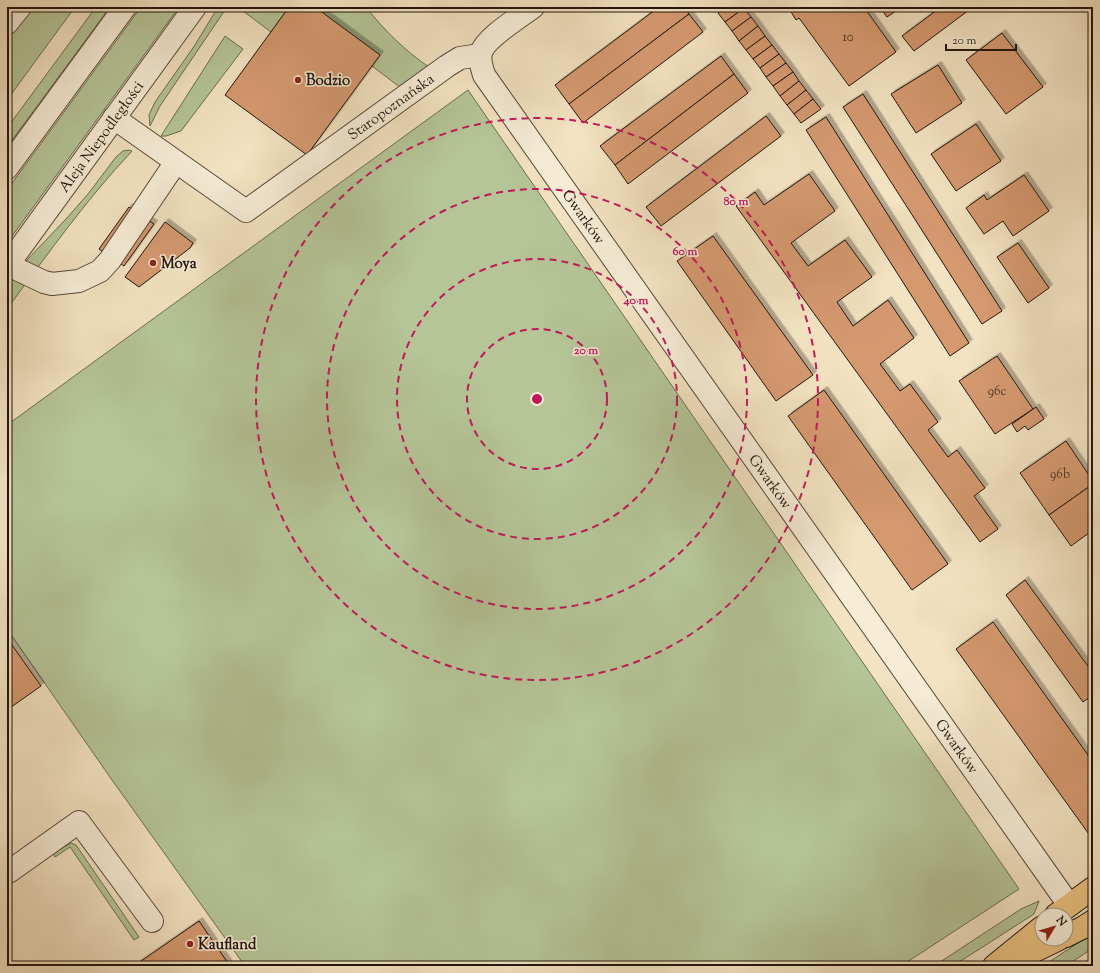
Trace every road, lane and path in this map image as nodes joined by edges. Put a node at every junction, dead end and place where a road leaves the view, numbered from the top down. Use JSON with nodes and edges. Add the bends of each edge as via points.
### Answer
{"nodes":[{"id":1,"x":20,"y":7,"type":"edge"},
{"id":2,"x":125,"y":7,"type":"edge"},
{"id":3,"x":196,"y":7,"type":"edge"},
{"id":4,"x":533,"y":7,"type":"edge"},
{"id":5,"x":7,"y":23,"type":"edge"},
{"id":6,"x":480,"y":55,"type":"junction"},
{"id":7,"x":114,"y":118,"type":"junction"},
{"id":8,"x":176,"y":162,"type":"junction"},
{"id":9,"x":7,"y":168,"type":"edge"},
{"id":10,"x":7,"y":266,"type":"edge"},
{"id":11,"x":7,"y":872,"type":"edge"},
{"id":12,"x":1093,"y":888,"type":"edge"},
{"id":13,"x":1061,"y":907,"type":"edge"},
{"id":14,"x":1067,"y":907,"type":"edge"},
{"id":15,"x":152,"y":921,"type":"dead end"},
{"id":16,"x":1093,"y":921,"type":"edge"},
{"id":17,"x":1074,"y":932,"type":"edge"},
{"id":18,"x":1034,"y":934,"type":"edge"},
{"id":19,"x":1043,"y":947,"type":"edge"},
{"id":20,"x":994,"y":966,"type":"edge"},
{"id":21,"x":1004,"y":966,"type":"edge"}],
"edges":[{"from":1,"to":5,"type":"street"},
{"from":2,"to":9,"type":"street"},
{"from":3,"to":7,"type":"street","name":"Aleja Niepodległości"},
{"from":4,"to":6,"type":"street","via":[[490,39],[483,46]]},
{"from":6,"to":8,"type":"street","name":"Staropoznańska","via":[[460,58],[446,66],[246,211]]},
{"from":6,"to":13,"type":"street","name":"Gwarków","via":[[484,74],[490,84]]},
{"from":7,"to":8,"type":"street"},
{"from":7,"to":10,"type":"street","name":"Aleja Niepodległości"},
{"from":8,"to":10,"type":"street","via":[[110,260],[100,270],[79,281],[52,284]]},
{"from":11,"to":15,"type":"street","via":[[79,822]]},
{"from":12,"to":14,"type":"main road"},
{"from":16,"to":17,"type":"main road"},
{"from":18,"to":20,"type":"main road"},
{"from":19,"to":21,"type":"main road"}]}
